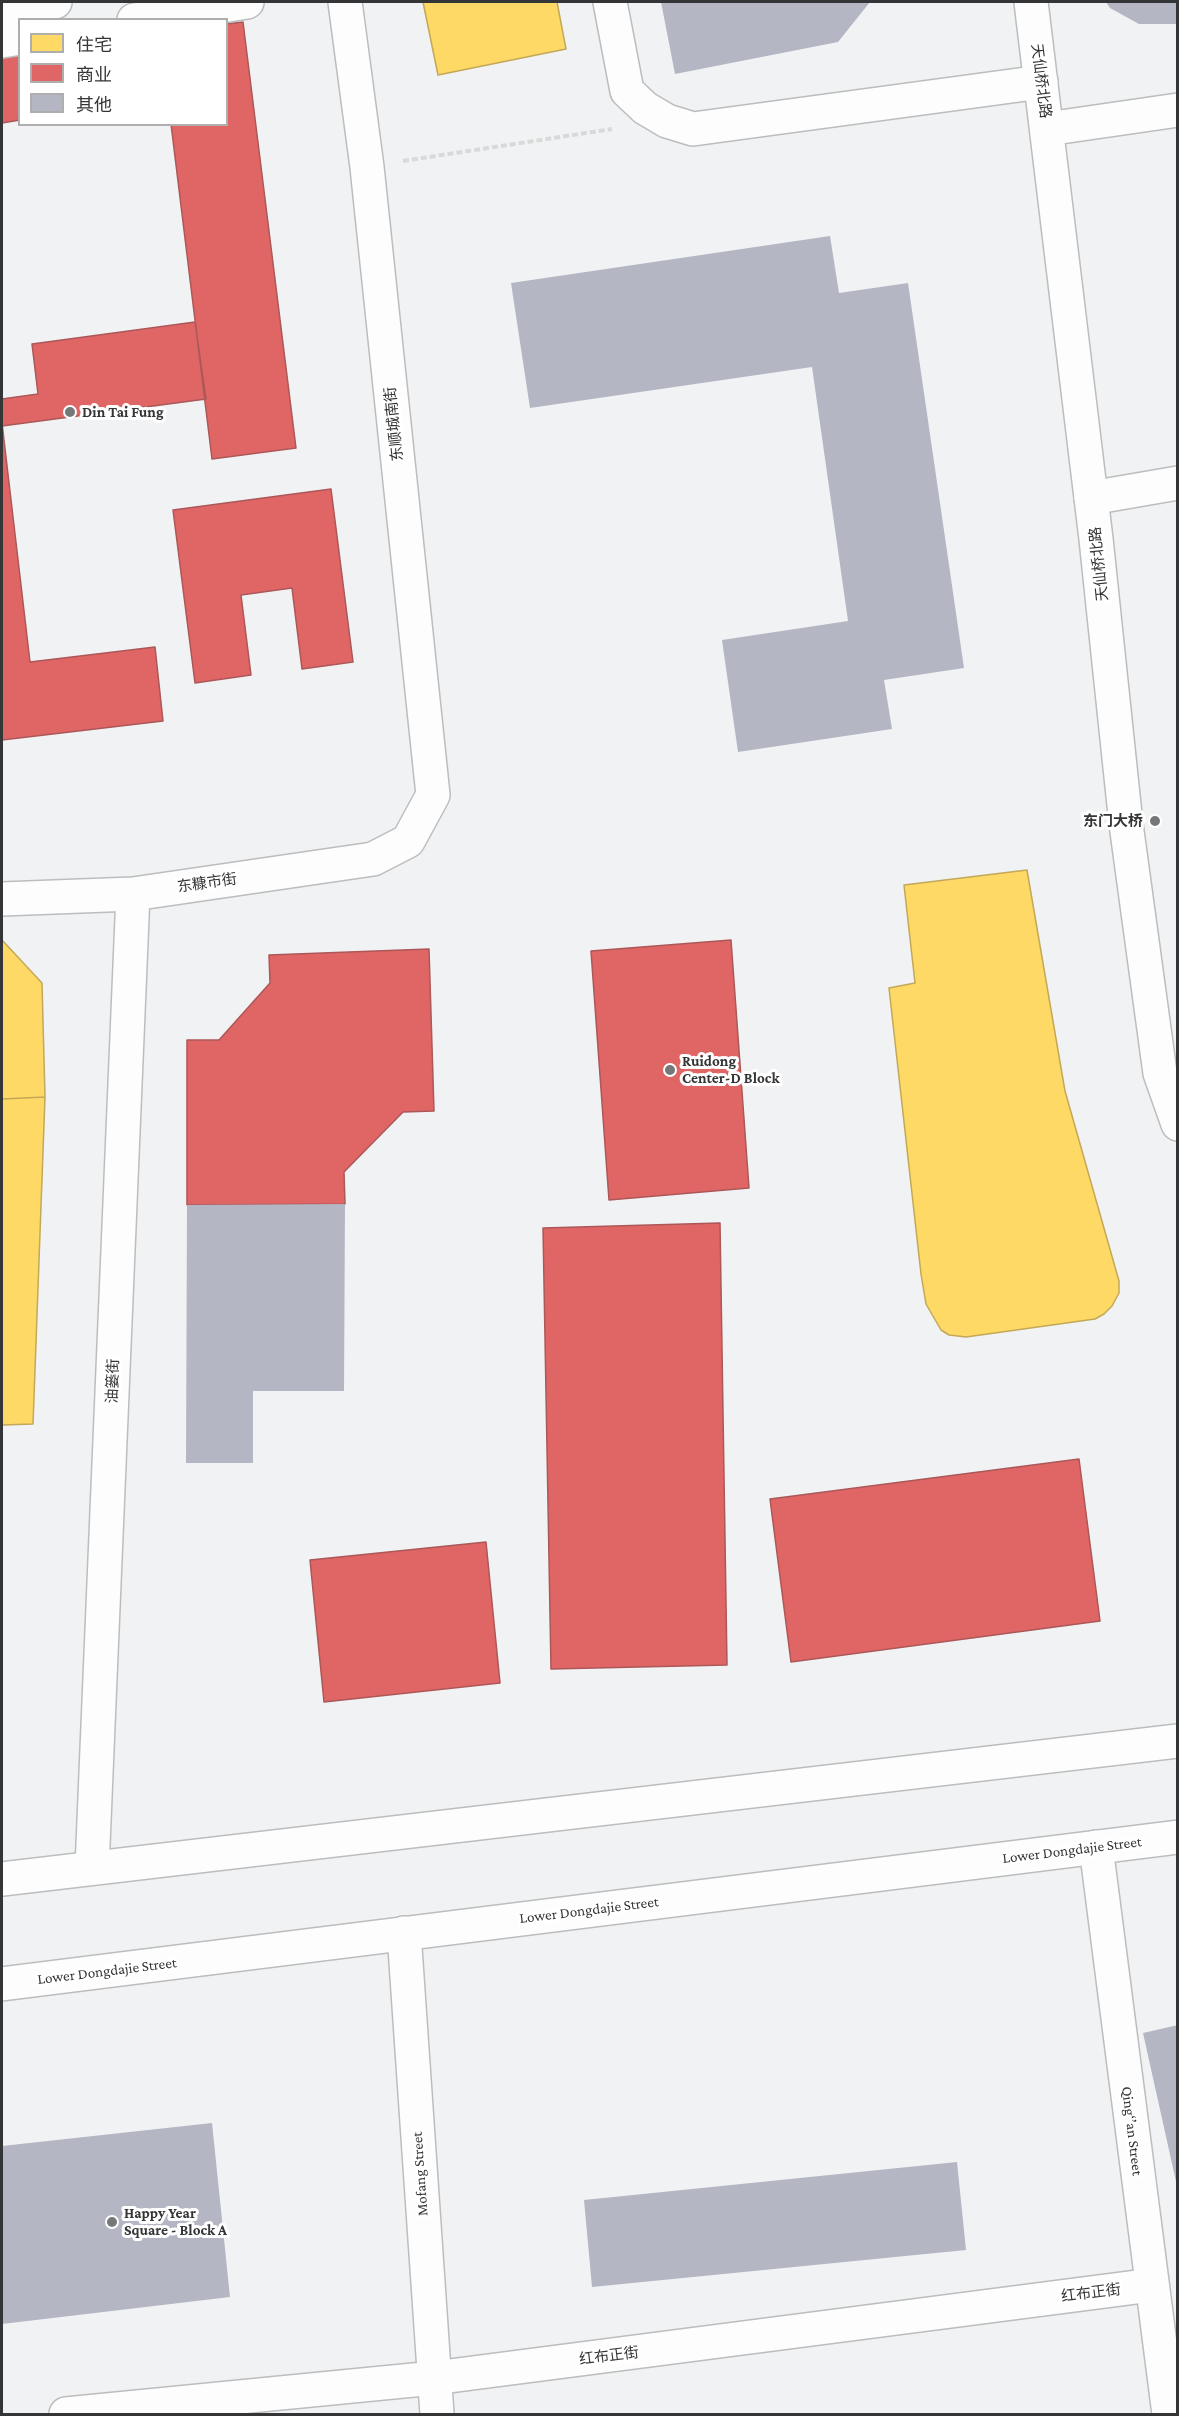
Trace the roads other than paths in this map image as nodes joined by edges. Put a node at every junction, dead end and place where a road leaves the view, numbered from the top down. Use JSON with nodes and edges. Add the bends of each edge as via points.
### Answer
{"nodes":[{"id":1,"x":55,"y":2,"type":"edge"},
{"id":2,"x":247,"y":2,"type":"edge"},
{"id":3,"x":345,"y":2,"type":"edge"},
{"id":4,"x":610,"y":2,"type":"edge"},
{"id":5,"x":1031,"y":2,"type":"edge"},
{"id":6,"x":2,"y":9,"type":"edge"},
{"id":7,"x":147,"y":18,"type":"edge"},
{"id":8,"x":18,"y":38,"type":"edge"},
{"id":9,"x":2,"y":40,"type":"edge"},
{"id":10,"x":1041,"y":81,"type":"junction"},
{"id":11,"x":1178,"y":110,"type":"edge"},
{"id":12,"x":1047,"y":129,"type":"junction"},
{"id":13,"x":1178,"y":483,"type":"edge"},
{"id":14,"x":1091,"y":498,"type":"junction"},
{"id":15,"x":408,"y":842,"type":"joint"},
{"id":16,"x":133,"y":894,"type":"junction"},
{"id":17,"x":2,"y":899,"type":"edge"},
{"id":18,"x":1178,"y":1124,"type":"edge"},
{"id":19,"x":1178,"y":1741,"type":"edge"},
{"id":20,"x":1178,"y":1837,"type":"edge"},
{"id":21,"x":1096,"y":1847,"type":"junction"},
{"id":22,"x":92,"y":1868,"type":"junction"},
{"id":23,"x":2,"y":1879,"type":"edge"},
{"id":24,"x":404,"y":1933,"type":"junction"},
{"id":25,"x":2,"y":1984,"type":"edge"},
{"id":26,"x":1152,"y":2285,"type":"junction"},
{"id":27,"x":434,"y":2378,"type":"junction"},
{"id":28,"x":66,"y":2415,"type":"edge"},
{"id":29,"x":437,"y":2415,"type":"edge"},
{"id":30,"x":1169,"y":2415,"type":"edge"}],
"edges":[{"from":1,"to":6,"type":"street"},
{"from":2,"to":7,"type":"street"},
{"from":3,"to":15,"type":"street","name":"东顺城南街","via":[[367,167],[433,795]]},
{"from":4,"to":10,"type":"street","via":[[627,91],[667,121],[693,129]]},
{"from":5,"to":10,"type":"street","name":"天仙桥北路"},
{"from":8,"to":9,"type":"street"},
{"from":10,"to":12,"type":"street","name":"天仙桥北路"},
{"from":11,"to":12,"type":"street"},
{"from":12,"to":14,"type":"street","name":"天仙桥北路"},
{"from":13,"to":14,"type":"street"},
{"from":14,"to":18,"type":"street","name":"天仙桥北路","via":[[1126,824],[1160,1073]]},
{"from":15,"to":16,"type":"street","name":"东糠市街","via":[[373,859]]},
{"from":16,"to":17,"type":"street","name":"东糠市街"},
{"from":16,"to":22,"type":"street","name":"油篓街"},
{"from":19,"to":22,"type":"street"},
{"from":20,"to":21,"type":"street","name":"Lower Dongdajie Street"},
{"from":21,"to":24,"type":"street","name":"Lower Dongdajie Street"},
{"from":21,"to":26,"type":"street","name":"Qing‘’an Street"},
{"from":22,"to":23,"type":"street"},
{"from":24,"to":25,"type":"street","name":"Lower Dongdajie Street"},
{"from":24,"to":27,"type":"street","name":"Mofang Street"},
{"from":26,"to":27,"type":"street","name":"红布正街"},
{"from":26,"to":30,"type":"street","name":"Qing‘’an Street"},
{"from":27,"to":28,"type":"street","name":"红布正街"},
{"from":27,"to":29,"type":"street","name":"Mofang Street"}]}
